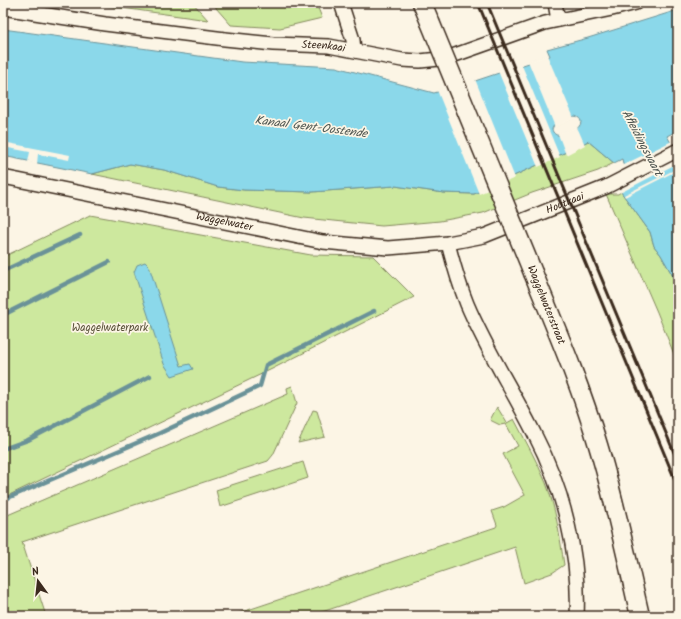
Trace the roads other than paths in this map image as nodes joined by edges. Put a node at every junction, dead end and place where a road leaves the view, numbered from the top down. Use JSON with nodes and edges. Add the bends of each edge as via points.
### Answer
{"nodes":[{"id":1,"x":341,"y":3,"type":"edge"},
{"id":2,"x":422,"y":3,"type":"edge"},
{"id":3,"x":555,"y":3,"type":"edge"},
{"id":4,"x":636,"y":3,"type":"edge"},
{"id":5,"x":3,"y":8,"type":"edge"},
{"id":6,"x":558,"y":20,"type":"junction"},
{"id":7,"x":354,"y":50,"type":"junction"},
{"id":8,"x":678,"y":150,"type":"edge"},
{"id":9,"x":3,"y":177,"type":"edge"},
{"id":10,"x":448,"y":243,"type":"junction"},
{"id":11,"x":577,"y":616,"type":"edge"},
{"id":12,"x":640,"y":616,"type":"edge"}],
"edges":[{"from":1,"to":7,"type":"street","via":[[354,40]]},
{"from":2,"to":12,"type":"main road","name":"Waggelwaterstraat","bridge":true,"via":[[579,390],[615,505]]},
{"from":3,"to":6,"type":"street"},
{"from":4,"to":6,"type":"street","name":"Steenkaai"},
{"from":5,"to":7,"type":"street","name":"Steenkaai","via":[[218,38]]},
{"from":6,"to":7,"type":"street","name":"Steenkaai","via":[[533,26],[439,59],[402,60]]},
{"from":8,"to":10,"type":"street","name":"Houtkaai","via":[[617,182],[484,236]]},
{"from":9,"to":10,"type":"street","name":"Waggelwater","via":[[323,242],[388,248]]},
{"from":10,"to":11,"type":"street","via":[[466,303],[552,470],[571,538],[576,571]]}]}
